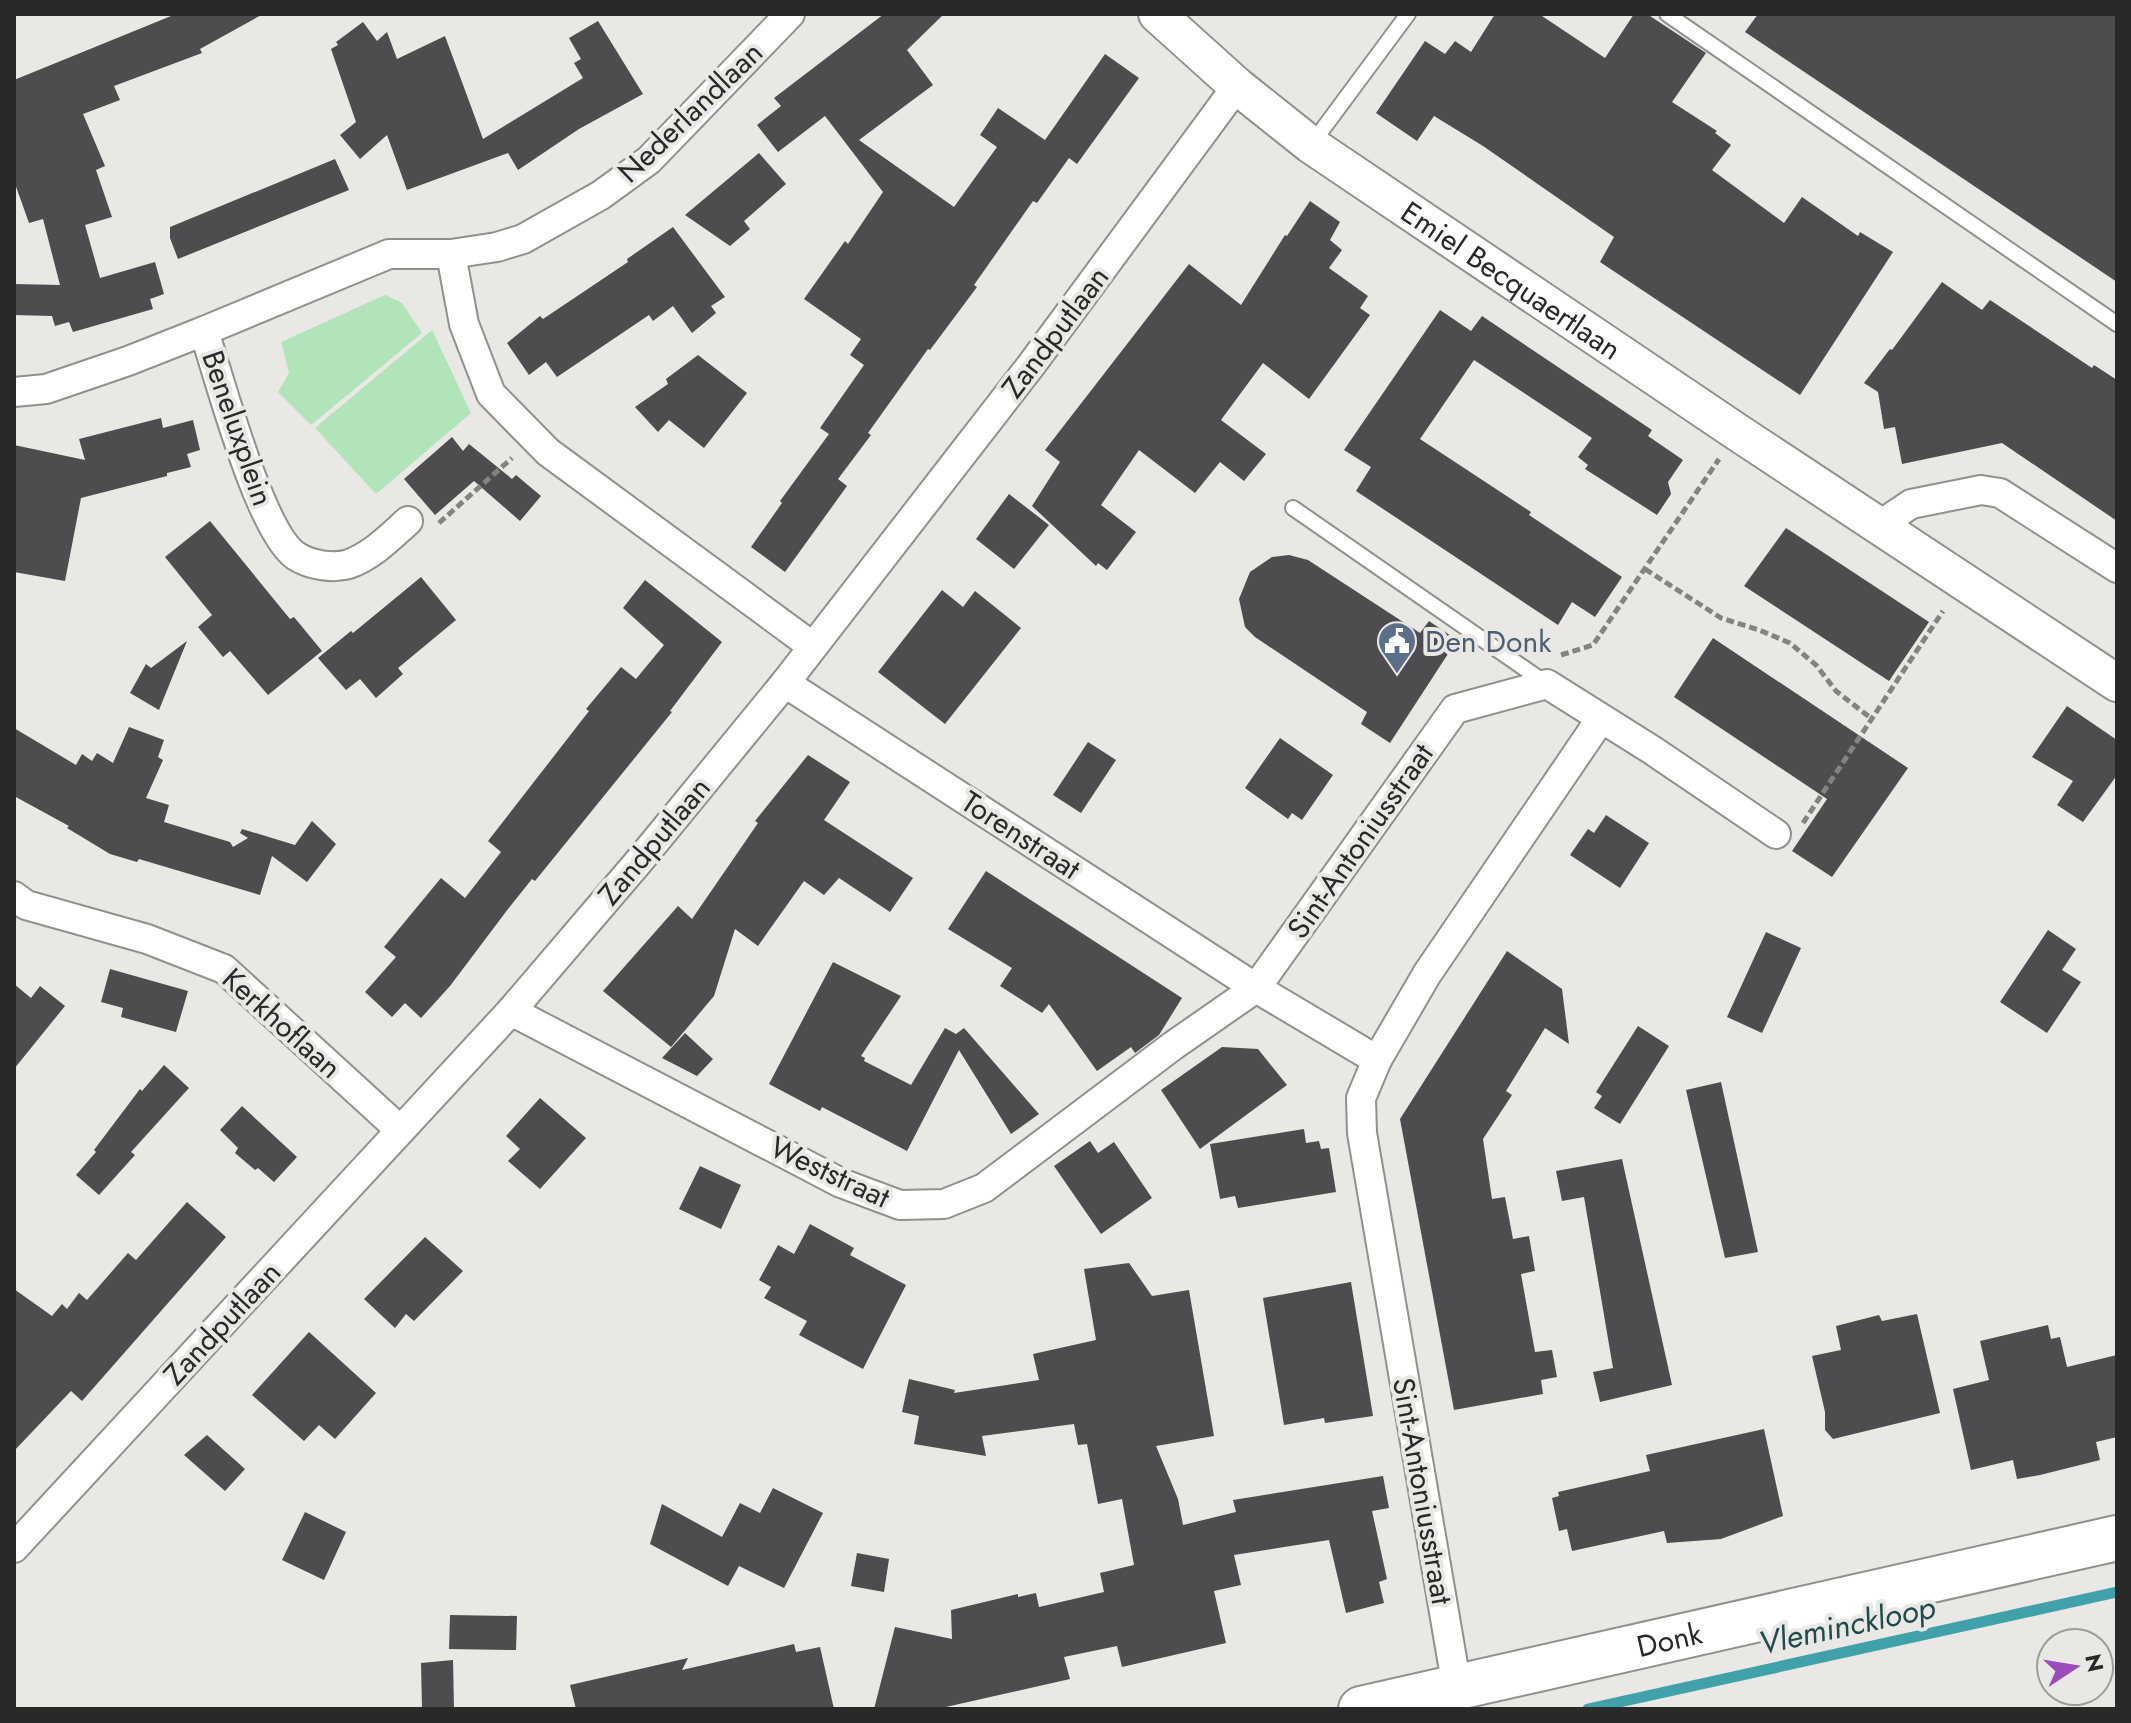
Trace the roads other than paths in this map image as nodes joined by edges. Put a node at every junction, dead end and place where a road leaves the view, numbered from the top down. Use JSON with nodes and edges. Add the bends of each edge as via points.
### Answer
{"nodes":[{"id":1,"x":790,"y":14,"type":"edge"},
{"id":2,"x":1157,"y":14,"type":"edge"},
{"id":3,"x":1408,"y":14,"type":"edge"},
{"id":4,"x":1667,"y":14,"type":"edge"},
{"id":5,"x":1237,"y":86,"type":"junction"},
{"id":6,"x":1311,"y":145,"type":"junction"},
{"id":7,"x":451,"y":254,"type":"junction"},
{"id":8,"x":2117,"y":324,"type":"edge"},
{"id":9,"x":204,"y":331,"type":"junction"},
{"id":10,"x":14,"y":392,"type":"edge"},
{"id":11,"x":1293,"y":508,"type":"dead end"},
{"id":12,"x":408,"y":521,"type":"road end"},
{"id":13,"x":1880,"y":525,"type":"junction"},
{"id":14,"x":2117,"y":568,"type":"edge"},
{"id":15,"x":812,"y":646,"type":"junction"},
{"id":16,"x":785,"y":683,"type":"junction"},
{"id":17,"x":2117,"y":683,"type":"edge"},
{"id":18,"x":1547,"y":684,"type":"junction"},
{"id":19,"x":1600,"y":720,"type":"junction"},
{"id":20,"x":1776,"y":834,"type":"road end"},
{"id":21,"x":18,"y":907,"type":"edge"},
{"id":22,"x":1256,"y":988,"type":"junction"},
{"id":23,"x":511,"y":1011,"type":"junction"},
{"id":24,"x":1377,"y":1060,"type":"junction"},
{"id":25,"x":399,"y":1129,"type":"junction"},
{"id":26,"x":2117,"y":1538,"type":"edge"},
{"id":27,"x":14,"y":1548,"type":"edge"},
{"id":28,"x":1439,"y":1697,"type":"edge"},
{"id":29,"x":1361,"y":1709,"type":"edge"}],
"edges":[{"from":1,"to":7,"type":"street","name":"Nederlandlaan","via":[[649,160],[601,195],[523,239]]},
{"from":2,"to":5,"type":"street","name":"Emiel Becquaertlaan"},
{"from":3,"to":6,"type":"lane"},
{"from":4,"to":8,"type":"lane"},
{"from":5,"to":6,"type":"street","name":"Emiel Becquaertlaan"},
{"from":5,"to":15,"type":"street","name":"Zandputlaan","via":[[1032,364]]},
{"from":6,"to":13,"type":"street","name":"Emiel Becquaertlaan"},
{"from":7,"to":9,"type":"street","name":"Beneluxplein","via":[[389,254]]},
{"from":7,"to":15,"type":"street","via":[[464,324],[491,394],[533,438]]},
{"from":9,"to":10,"type":"street","via":[[46,389]]},
{"from":9,"to":12,"type":"street","name":"Beneluxplein","via":[[256,490],[295,555],[320,566],[346,565],[372,553]]},
{"from":11,"to":18,"type":"lane"},
{"from":13,"to":14,"type":"street","via":[[1911,504],[1981,490],[2000,493]]},
{"from":13,"to":17,"type":"street","name":"Emiel Becquaertlaan"},
{"from":15,"to":16,"type":"street","name":"Zandputlaan"},
{"from":16,"to":22,"type":"street","name":"Torenstraat"},
{"from":16,"to":23,"type":"street","name":"Zandputlaan"},
{"from":18,"to":19,"type":"street"},
{"from":18,"to":22,"type":"street","name":"Sint-Antoniusstraat","via":[[1455,709]]},
{"from":19,"to":20,"type":"street"},
{"from":19,"to":24,"type":"street","name":"Sint-Antoniusstraat","via":[[1427,974]]},
{"from":21,"to":25,"type":"street","name":"Kerkhoflaan","via":[[147,939],[224,969]]},
{"from":22,"to":23,"type":"street","name":"Weststraat","via":[[984,1188],[944,1204],[900,1205],[841,1183]]},
{"from":22,"to":24,"type":"street"},
{"from":23,"to":25,"type":"street","name":"Zandputlaan"},
{"from":24,"to":28,"type":"street","name":"Sint-Antoniusstraat","via":[[1361,1098],[1362,1133]]},
{"from":25,"to":27,"type":"street","name":"Zandputlaan"},
{"from":26,"to":28,"type":"main road","name":"Donk"},
{"from":28,"to":29,"type":"main road","name":"Donk"}]}
